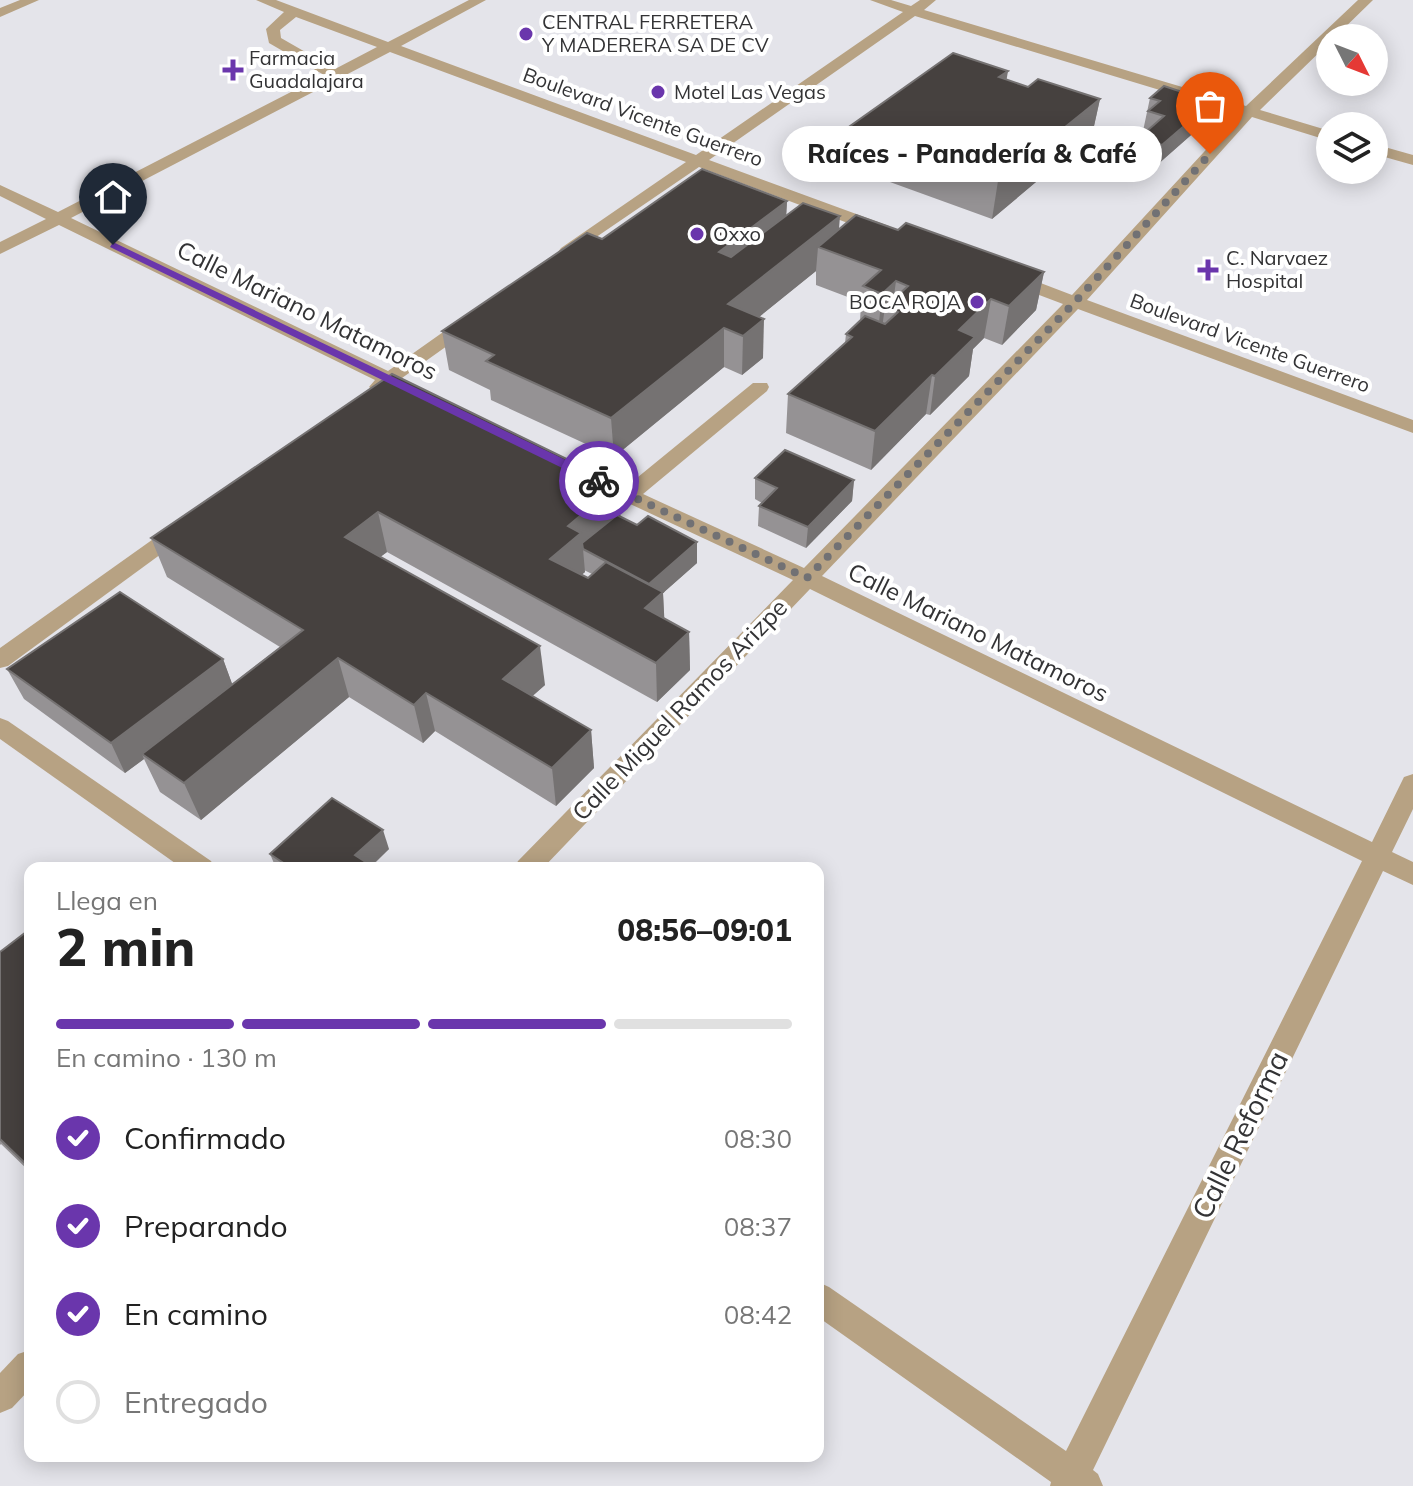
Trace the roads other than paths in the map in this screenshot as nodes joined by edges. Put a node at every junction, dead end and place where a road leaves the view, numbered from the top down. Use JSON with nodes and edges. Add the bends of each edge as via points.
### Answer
{"nodes":[{"id":1,"x":32,"y":0,"type":"edge"},
{"id":2,"x":263,"y":0,"type":"edge"},
{"id":3,"x":479,"y":0,"type":"edge"},
{"id":4,"x":877,"y":0,"type":"edge"},
{"id":5,"x":929,"y":0,"type":"edge"},
{"id":6,"x":1366,"y":0,"type":"edge"},
{"id":7,"x":294,"y":11,"type":"junction"},
{"id":8,"x":913,"y":11,"type":"junction"},
{"id":9,"x":0,"y":13,"type":"edge"},
{"id":10,"x":388,"y":47,"type":"junction"},
{"id":11,"x":335,"y":75,"type":"junction"},
{"id":12,"x":1249,"y":112,"type":"junction"},
{"id":13,"x":1316,"y":132,"type":"edge"},
{"id":14,"x":1388,"y":153,"type":"edge"},
{"id":15,"x":696,"y":160,"type":"junction"},
{"id":16,"x":1413,"y":160,"type":"edge"},
{"id":17,"x":0,"y":190,"type":"edge"},
{"id":18,"x":59,"y":218,"type":"junction"},
{"id":19,"x":900,"y":236,"type":"edge"},
{"id":20,"x":0,"y":249,"type":"edge"},
{"id":21,"x":555,"y":260,"type":"edge"},
{"id":22,"x":988,"y":269,"type":"edge"},
{"id":23,"x":1075,"y":302,"type":"junction"},
{"id":24,"x":478,"y":315,"type":"edge"},
{"id":25,"x":388,"y":379,"type":"junction"},
{"id":26,"x":760,"y":387,"type":"dead end"},
{"id":27,"x":362,"y":398,"type":"edge"},
{"id":28,"x":431,"y":400,"type":"edge"},
{"id":29,"x":1413,"y":427,"type":"edge"},
{"id":30,"x":572,"y":468,"type":"edge"},
{"id":31,"x":629,"y":495,"type":"junction"},
{"id":32,"x":194,"y":520,"type":"edge"},
{"id":33,"x":807,"y":578,"type":"junction"},
{"id":34,"x":0,"y":660,"type":"edge"},
{"id":35,"x":0,"y":727,"type":"edge"},
{"id":36,"x":1413,"y":784,"type":"edge"},
{"id":37,"x":1377,"y":856,"type":"junction"},
{"id":38,"x":193,"y":862,"type":"edge"},
{"id":39,"x":533,"y":862,"type":"edge"},
{"id":40,"x":1413,"y":874,"type":"edge"},
{"id":41,"x":824,"y":1302,"type":"edge"},
{"id":42,"x":24,"y":1372,"type":"edge"},
{"id":43,"x":0,"y":1396,"type":"edge"},
{"id":44,"x":1075,"y":1483,"type":"edge"}],
"edges":[{"from":1,"to":9,"type":"street"},
{"from":2,"to":7,"type":"street","name":"Boulevard Vicente Guerrero"},
{"from":3,"to":10,"type":"street"},
{"from":4,"to":8,"type":"street"},
{"from":5,"to":8,"type":"street"},
{"from":6,"to":12,"type":"street","name":"Calle Miguel Ramos Arizpe"},
{"from":7,"to":10,"type":"street","name":"Boulevard Vicente Guerrero"},
{"from":7,"to":11,"type":"street","via":[[273,29],[274,40]]},
{"from":8,"to":12,"type":"street"},
{"from":8,"to":15,"type":"street"},
{"from":10,"to":11,"type":"street"},
{"from":10,"to":15,"type":"street","name":"Boulevard Vicente Guerrero"},
{"from":11,"to":18,"type":"street"},
{"from":12,"to":13,"type":"street"},
{"from":12,"to":23,"type":"street","name":"Calle Miguel Ramos Arizpe"},
{"from":14,"to":16,"type":"street"},
{"from":15,"to":19,"type":"street","name":"Boulevard Vicente Guerrero"},
{"from":15,"to":21,"type":"street"},
{"from":17,"to":18,"type":"street","name":"Calle Mariano Matamoros"},
{"from":18,"to":20,"type":"street"},
{"from":18,"to":25,"type":"street","name":"Calle Mariano Matamoros"},
{"from":22,"to":23,"type":"street","name":"Boulevard Vicente Guerrero"},
{"from":23,"to":29,"type":"street","name":"Boulevard Vicente Guerrero"},
{"from":23,"to":33,"type":"street","name":"Calle Miguel Ramos Arizpe"},
{"from":24,"to":25,"type":"street"},
{"from":25,"to":27,"type":"street"},
{"from":25,"to":28,"type":"street","name":"Calle Mariano Matamoros"},
{"from":26,"to":31,"type":"street"},
{"from":30,"to":31,"type":"street","name":"Calle Mariano Matamoros"},
{"from":31,"to":33,"type":"street","name":"Calle Mariano Matamoros"},
{"from":32,"to":34,"type":"street"},
{"from":33,"to":37,"type":"street","name":"Calle Mariano Matamoros"},
{"from":33,"to":39,"type":"street","name":"Calle Miguel Ramos Arizpe"},
{"from":35,"to":38,"type":"street"},
{"from":36,"to":37,"type":"street","name":"Calle Reforma"},
{"from":37,"to":40,"type":"street","name":"Calle Mariano Matamoros"},
{"from":37,"to":44,"type":"street","name":"Calle Reforma"},
{"from":41,"to":44,"type":"street"},
{"from":42,"to":43,"type":"street"}]}
